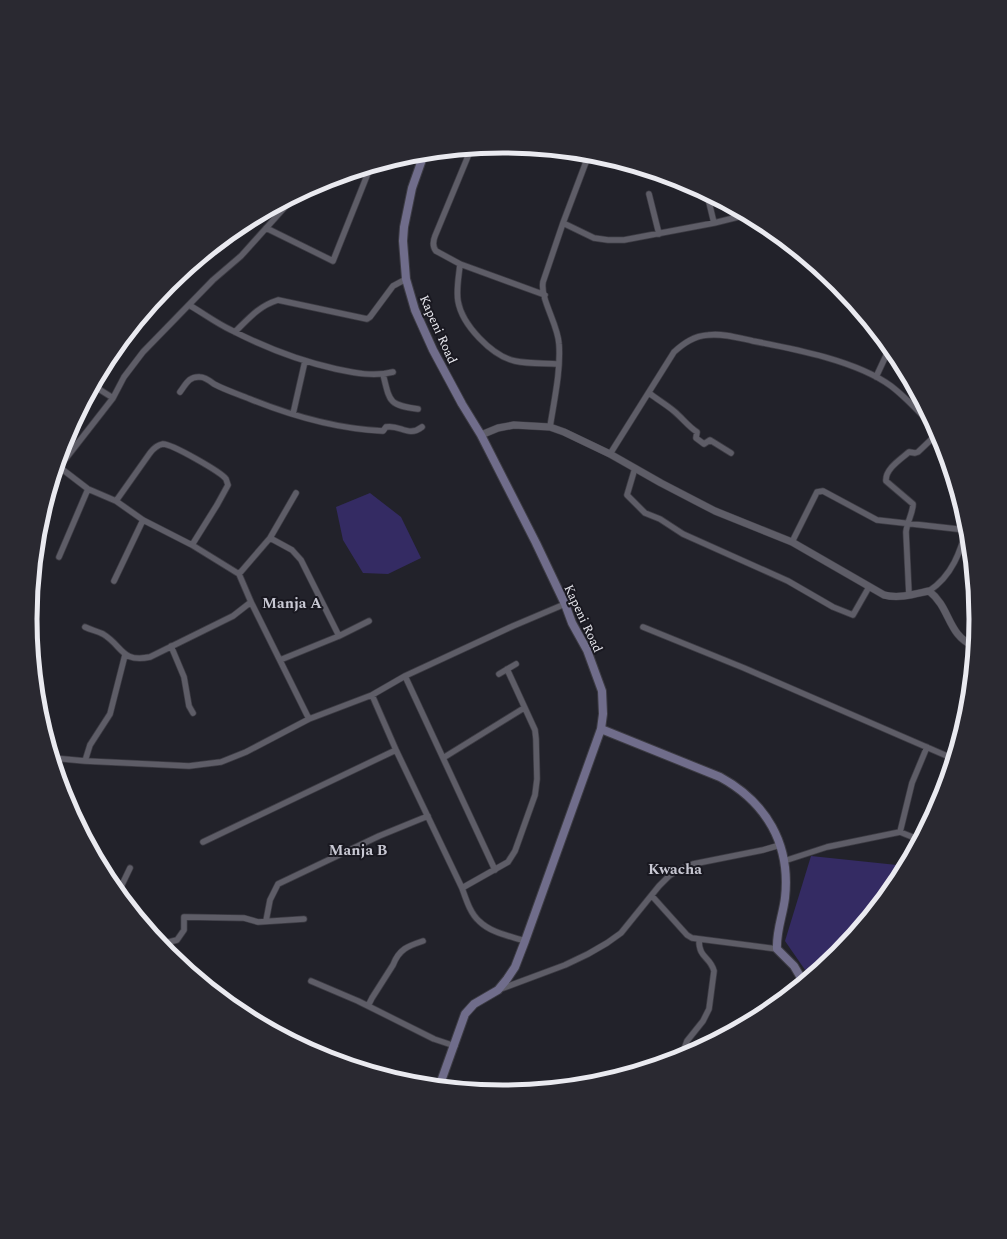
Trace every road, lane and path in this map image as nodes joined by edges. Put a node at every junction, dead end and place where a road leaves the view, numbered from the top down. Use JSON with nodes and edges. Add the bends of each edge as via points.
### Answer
{"nodes":[{"id":1,"x":469,"y":154,"type":"edge"},
{"id":2,"x":422,"y":160,"type":"edge"},
{"id":3,"x":587,"y":161,"type":"edge"},
{"id":4,"x":368,"y":174,"type":"edge"},
{"id":5,"x":649,"y":194,"type":"dead end"},
{"id":6,"x":709,"y":200,"type":"edge"},
{"id":7,"x":285,"y":207,"type":"edge"},
{"id":8,"x":739,"y":217,"type":"edge"},
{"id":9,"x":563,"y":223,"type":"junction"},
{"id":10,"x":714,"y":223,"type":"junction"},
{"id":11,"x":266,"y":228,"type":"junction"},
{"id":12,"x":659,"y":234,"type":"junction"},
{"id":13,"x":460,"y":264,"type":"junction"},
{"id":14,"x":406,"y":279,"type":"junction"},
{"id":15,"x":545,"y":295,"type":"junction"},
{"id":16,"x":189,"y":305,"type":"junction"},
{"id":17,"x":235,"y":332,"type":"junction"},
{"id":18,"x":887,"y":354,"type":"edge"},
{"id":19,"x":305,"y":361,"type":"junction"},
{"id":20,"x":558,"y":364,"type":"junction"},
{"id":21,"x":393,"y":372,"type":"dead end"},
{"id":22,"x":383,"y":374,"type":"junction"},
{"id":23,"x":876,"y":377,"type":"junction"},
{"id":24,"x":98,"y":388,"type":"edge"},
{"id":25,"x":180,"y":392,"type":"dead end"},
{"id":26,"x":649,"y":394,"type":"junction"},
{"id":27,"x":113,"y":398,"type":"junction"},
{"id":28,"x":418,"y":409,"type":"dead end"},
{"id":29,"x":293,"y":414,"type":"junction"},
{"id":30,"x":924,"y":419,"type":"edge"},
{"id":31,"x":422,"y":427,"type":"dead end"},
{"id":32,"x":550,"y":427,"type":"junction"},
{"id":33,"x":481,"y":435,"type":"junction"},
{"id":34,"x":932,"y":438,"type":"edge"},
{"id":35,"x":731,"y":453,"type":"dead end"},
{"id":36,"x":610,"y":454,"type":"junction"},
{"id":37,"x":68,"y":455,"type":"edge"},
{"id":38,"x":635,"y":468,"type":"junction"},
{"id":39,"x":62,"y":469,"type":"edge"},
{"id":40,"x":88,"y":489,"type":"junction"},
{"id":41,"x":296,"y":493,"type":"dead end"},
{"id":42,"x":116,"y":501,"type":"junction"},
{"id":43,"x":143,"y":520,"type":"junction"},
{"id":44,"x":907,"y":524,"type":"junction"},
{"id":45,"x":961,"y":528,"type":"edge"},
{"id":46,"x":270,"y":538,"type":"junction"},
{"id":47,"x":963,"y":540,"type":"edge"},
{"id":48,"x":792,"y":542,"type":"junction"},
{"id":49,"x":192,"y":545,"type":"junction"},
{"id":50,"x":59,"y":557,"type":"dead end"},
{"id":51,"x":239,"y":574,"type":"junction"},
{"id":52,"x":114,"y":581,"type":"dead end"},
{"id":53,"x":869,"y":587,"type":"junction"},
{"id":54,"x":930,"y":591,"type":"junction"},
{"id":55,"x":909,"y":595,"type":"junction"},
{"id":56,"x":251,"y":602,"type":"junction"},
{"id":57,"x":564,"y":604,"type":"junction"},
{"id":58,"x":369,"y":621,"type":"dead end"},
{"id":59,"x":643,"y":627,"type":"dead end"},
{"id":60,"x":85,"y":628,"type":"dead end"},
{"id":61,"x":339,"y":636,"type":"junction"},
{"id":62,"x":969,"y":644,"type":"edge"},
{"id":63,"x":171,"y":646,"type":"junction"},
{"id":64,"x":125,"y":655,"type":"junction"},
{"id":65,"x":280,"y":660,"type":"junction"},
{"id":66,"x":516,"y":664,"type":"dead end"},
{"id":67,"x":507,"y":669,"type":"junction"},
{"id":68,"x":499,"y":674,"type":"dead end"},
{"id":69,"x":405,"y":676,"type":"junction"},
{"id":70,"x":372,"y":695,"type":"junction"},
{"id":71,"x":524,"y":708,"type":"junction"},
{"id":72,"x":193,"y":713,"type":"dead end"},
{"id":73,"x":309,"y":719,"type":"junction"},
{"id":74,"x":601,"y":729,"type":"junction"},
{"id":75,"x":927,"y":747,"type":"junction"},
{"id":76,"x":396,"y":750,"type":"junction"},
{"id":77,"x":949,"y":757,"type":"edge"},
{"id":78,"x":443,"y":758,"type":"junction"},
{"id":79,"x":59,"y":759,"type":"edge"},
{"id":80,"x":85,"y":761,"type":"junction"},
{"id":81,"x":428,"y":816,"type":"junction"},
{"id":82,"x":900,"y":832,"type":"junction"},
{"id":83,"x":916,"y":838,"type":"edge"},
{"id":84,"x":203,"y":842,"type":"dead end"},
{"id":85,"x":780,"y":845,"type":"junction"},
{"id":86,"x":784,"y":861,"type":"junction"},
{"id":87,"x":130,"y":868,"type":"dead end"},
{"id":88,"x":494,"y":870,"type":"junction"},
{"id":89,"x":121,"y":886,"type":"edge"},
{"id":90,"x":462,"y":888,"type":"junction"},
{"id":91,"x":652,"y":896,"type":"junction"},
{"id":92,"x":304,"y":919,"type":"dead end"},
{"id":93,"x":266,"y":921,"type":"junction"},
{"id":94,"x":699,"y":940,"type":"junction"},
{"id":95,"x":423,"y":941,"type":"dead end"},
{"id":96,"x":525,"y":941,"type":"junction"},
{"id":97,"x":168,"y":942,"type":"edge"},
{"id":98,"x":777,"y":949,"type":"junction"},
{"id":99,"x":801,"y":978,"type":"edge"},
{"id":100,"x":311,"y":981,"type":"dead end"},
{"id":101,"x":498,"y":990,"type":"junction"},
{"id":102,"x":368,"y":1006,"type":"junction"},
{"id":103,"x":454,"y":1046,"type":"junction"},
{"id":104,"x":684,"y":1049,"type":"edge"},
{"id":105,"x":441,"y":1082,"type":"edge"}],
"edges":[{"from":1,"to":13,"type":"street","via":[[433,243],[436,251]]},
{"from":2,"to":14,"type":"main road","name":"Kapeni Road","via":[[412,188],[404,227]]},
{"from":3,"to":9,"type":"street"},
{"from":4,"to":11,"type":"street","via":[[333,261]]},
{"from":5,"to":12,"type":"street"},
{"from":6,"to":10,"type":"street"},
{"from":7,"to":11,"type":"street"},
{"from":8,"to":10,"type":"street"},
{"from":9,"to":12,"type":"street","via":[[594,238],[608,240]]},
{"from":9,"to":15,"type":"street","via":[[543,282],[542,290]]},
{"from":10,"to":12,"type":"street"},
{"from":11,"to":16,"type":"street","via":[[241,256]]},
{"from":13,"to":15,"type":"street"},
{"from":13,"to":20,"type":"street","via":[[458,302],[466,320],[484,343],[515,361]]},
{"from":14,"to":17,"type":"street","via":[[393,286],[367,319],[278,300],[266,304]]},
{"from":14,"to":33,"type":"main road","name":"Kapeni Road","via":[[415,310],[433,350]]},
{"from":15,"to":20,"type":"street","via":[[559,339]]},
{"from":16,"to":17,"type":"street"},
{"from":16,"to":27,"type":"street","via":[[143,352],[124,377]]},
{"from":17,"to":19,"type":"street"},
{"from":18,"to":23,"type":"street"},
{"from":19,"to":22,"type":"street","via":[[350,372]]},
{"from":19,"to":29,"type":"street"},
{"from":20,"to":32,"type":"street"},
{"from":21,"to":22,"type":"street"},
{"from":22,"to":28,"type":"street","via":[[391,401],[398,406]]},
{"from":23,"to":26,"type":"street","via":[[826,358],[765,343],[710,334],[682,344],[674,352]]},
{"from":23,"to":30,"type":"street","via":[[892,387]]},
{"from":24,"to":27,"type":"street"},
{"from":25,"to":29,"type":"street","via":[[193,377],[202,377],[251,400]]},
{"from":26,"to":35,"type":"street","via":[[686,421],[696,432],[696,438],[704,444],[710,440]]},
{"from":26,"to":36,"type":"street"},
{"from":27,"to":37,"type":"street"},
{"from":29,"to":31,"type":"street","via":[[335,425],[376,431],[383,431],[390,426],[410,432]]},
{"from":32,"to":33,"type":"street","via":[[514,425]]},
{"from":32,"to":36,"type":"street"},
{"from":33,"to":57,"type":"main road","name":"Kapeni Road","via":[[536,542]]},
{"from":34,"to":44,"type":"street","via":[[918,452],[909,452],[886,476],[886,481],[913,504]]},
{"from":36,"to":38,"type":"street"},
{"from":38,"to":48,"type":"street","via":[[715,510]]},
{"from":38,"to":53,"type":"street","via":[[627,495],[645,513],[660,519],[683,534],[788,581],[833,607],[853,615]]},
{"from":39,"to":40,"type":"street"},
{"from":40,"to":42,"type":"street"},
{"from":40,"to":50,"type":"street"},
{"from":41,"to":46,"type":"street"},
{"from":42,"to":43,"type":"street"},
{"from":42,"to":49,"type":"street","via":[[155,448],[162,444],[176,448],[224,476],[228,485]]},
{"from":43,"to":49,"type":"street"},
{"from":43,"to":52,"type":"street"},
{"from":44,"to":45,"type":"street"},
{"from":44,"to":48,"type":"street","via":[[877,520],[820,491],[817,492]]},
{"from":44,"to":55,"type":"street","via":[[906,564]]},
{"from":46,"to":51,"type":"street"},
{"from":46,"to":61,"type":"street","via":[[292,550],[301,560]]},
{"from":47,"to":54,"type":"street","via":[[957,558],[943,580]]},
{"from":48,"to":53,"type":"street"},
{"from":49,"to":51,"type":"street"},
{"from":51,"to":56,"type":"street"},
{"from":53,"to":55,"type":"street","via":[[889,596]]},
{"from":54,"to":55,"type":"street"},
{"from":54,"to":62,"type":"street","via":[[939,601],[956,633]]},
{"from":56,"to":63,"type":"street","via":[[233,616]]},
{"from":56,"to":65,"type":"street"},
{"from":57,"to":69,"type":"street"},
{"from":57,"to":74,"type":"main road","name":"Kapeni Road","via":[[587,650],[601,686],[604,714]]},
{"from":58,"to":61,"type":"street"},
{"from":59,"to":75,"type":"street"},
{"from":60,"to":64,"type":"street","via":[[103,634]]},
{"from":61,"to":65,"type":"street"},
{"from":63,"to":64,"type":"street","via":[[150,657],[131,658]]},
{"from":63,"to":72,"type":"street","via":[[184,677],[189,706]]},
{"from":64,"to":80,"type":"street","via":[[110,714],[90,745]]},
{"from":65,"to":73,"type":"street"},
{"from":66,"to":67,"type":"street"},
{"from":67,"to":68,"type":"street"},
{"from":67,"to":71,"type":"street"},
{"from":69,"to":70,"type":"street"},
{"from":69,"to":78,"type":"street"},
{"from":70,"to":73,"type":"street"},
{"from":70,"to":76,"type":"street"},
{"from":71,"to":78,"type":"street"},
{"from":71,"to":88,"type":"street","via":[[535,730],[535,796],[513,855],[508,862]]},
{"from":73,"to":80,"type":"street","via":[[221,762],[189,766]]},
{"from":74,"to":85,"type":"main road","via":[[720,777],[738,787],[763,812]]},
{"from":74,"to":96,"type":"main road","name":"Kapeni Road"},
{"from":75,"to":77,"type":"street"},
{"from":75,"to":82,"type":"street","via":[[912,783]]},
{"from":76,"to":81,"type":"street"},
{"from":76,"to":84,"type":"street"},
{"from":78,"to":88,"type":"street"},
{"from":79,"to":80,"type":"street"},
{"from":81,"to":90,"type":"street"},
{"from":81,"to":93,"type":"street","via":[[379,836],[278,884],[270,900]]},
{"from":82,"to":83,"type":"street"},
{"from":82,"to":86,"type":"street","via":[[827,847]]},
{"from":85,"to":86,"type":"main road"},
{"from":85,"to":91,"type":"street","via":[[699,862],[678,870],[669,876]]},
{"from":86,"to":98,"type":"main road","via":[[785,898]]},
{"from":87,"to":89,"type":"street"},
{"from":88,"to":90,"type":"street"},
{"from":90,"to":96,"type":"street","via":[[478,921],[498,932]]},
{"from":91,"to":94,"type":"street","via":[[687,935]]},
{"from":91,"to":101,"type":"street","via":[[620,933],[607,943],[565,965]]},
{"from":92,"to":93,"type":"street"},
{"from":93,"to":97,"type":"street","via":[[184,916],[184,930],[177,940]]},
{"from":94,"to":98,"type":"street"},
{"from":94,"to":104,"type":"street","via":[[700,952],[714,971],[709,1009]]},
{"from":95,"to":102,"type":"street","via":[[403,949]]},
{"from":96,"to":101,"type":"main road","name":"Kapeni Road","via":[[515,966]]},
{"from":98,"to":99,"type":"main road","via":[[794,966]]},
{"from":100,"to":102,"type":"street"},
{"from":101,"to":103,"type":"main road","name":"Kapeni Road","via":[[474,1004],[465,1014]]},
{"from":102,"to":103,"type":"street","via":[[434,1039]]},
{"from":103,"to":105,"type":"main road","name":"Kapeni Road"}]}
